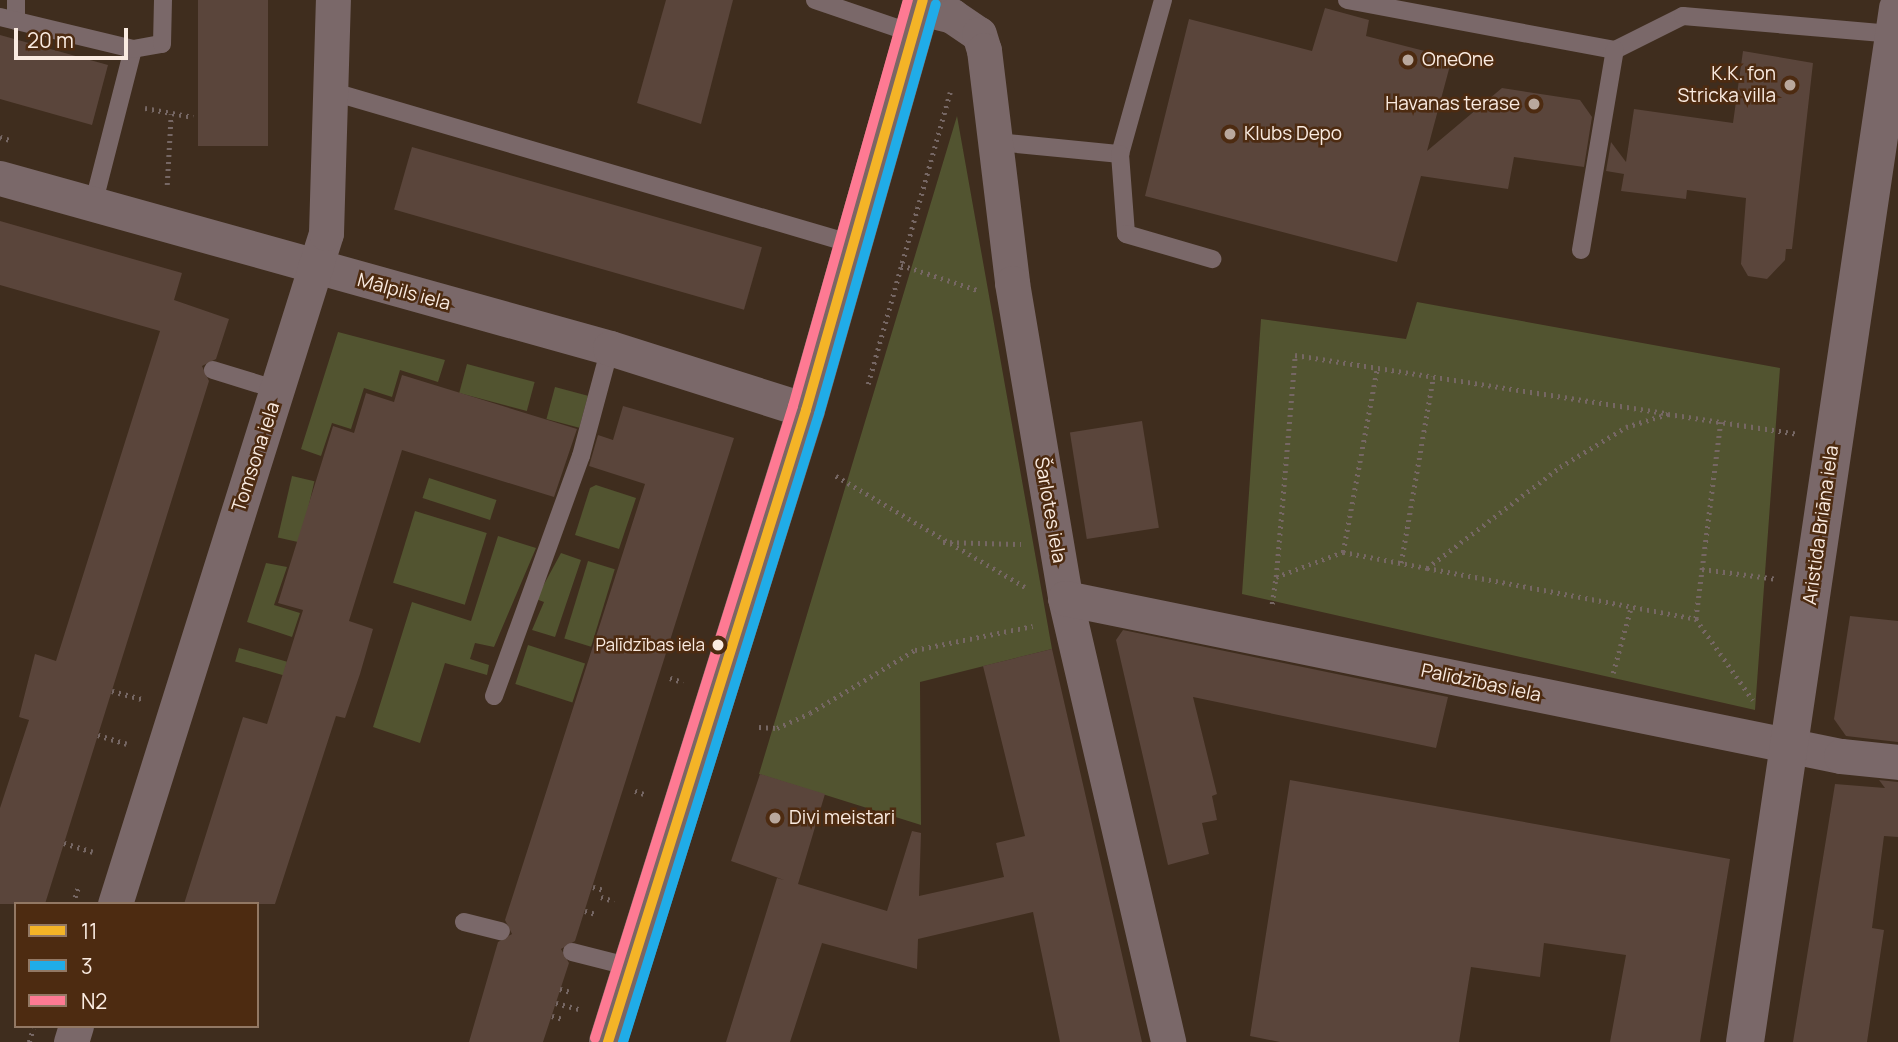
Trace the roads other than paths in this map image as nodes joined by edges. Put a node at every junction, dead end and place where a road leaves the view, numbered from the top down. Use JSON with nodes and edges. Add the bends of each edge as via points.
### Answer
{"nodes":[{"id":1,"x":16,"y":0,"type":"edge"},
{"id":2,"x":163,"y":0,"type":"edge"},
{"id":3,"x":333,"y":0,"type":"edge"},
{"id":4,"x":815,"y":0,"type":"edge"},
{"id":5,"x":1163,"y":0,"type":"edge"},
{"id":6,"x":1348,"y":0,"type":"edge"},
{"id":7,"x":1685,"y":8,"type":"edge"},
{"id":8,"x":920,"y":14,"type":"edge"},
{"id":9,"x":8,"y":19,"type":"edge"},
{"id":10,"x":1896,"y":21,"type":"edge"},
{"id":11,"x":133,"y":49,"type":"junction"},
{"id":12,"x":1615,"y":50,"type":"junction"},
{"id":13,"x":330,"y":92,"type":"junction"},
{"id":14,"x":997,"y":142,"type":"junction"},
{"id":15,"x":1120,"y":154,"type":"junction"},
{"id":16,"x":0,"y":178,"type":"edge"},
{"id":17,"x":93,"y":205,"type":"junction"},
{"id":18,"x":856,"y":245,"type":"junction"},
{"id":19,"x":1581,"y":250,"type":"dead end"},
{"id":20,"x":1212,"y":259,"type":"dead end"},
{"id":21,"x":316,"y":267,"type":"junction"},
{"id":22,"x":610,"y":348,"type":"junction"},
{"id":23,"x":213,"y":370,"type":"dead end"},
{"id":24,"x":278,"y":390,"type":"junction"},
{"id":25,"x":806,"y":410,"type":"junction"},
{"id":26,"x":1057,"y":599,"type":"junction"},
{"id":27,"x":494,"y":696,"type":"dead end"},
{"id":28,"x":1787,"y":745,"type":"junction"},
{"id":29,"x":1898,"y":762,"type":"edge"},
{"id":30,"x":116,"y":902,"type":"edge"},
{"id":31,"x":464,"y":922,"type":"dead end"},
{"id":32,"x":501,"y":931,"type":"dead end"},
{"id":33,"x":572,"y":952,"type":"dead end"},
{"id":34,"x":631,"y":967,"type":"junction"},
{"id":35,"x":608,"y":1042,"type":"edge"},
{"id":36,"x":1168,"y":1042,"type":"edge"},
{"id":37,"x":1745,"y":1042,"type":"edge"}],
"edges":[{"from":1,"to":9,"type":"lane"},
{"from":2,"to":11,"type":"lane","via":[[162,44]]},
{"from":3,"to":13,"type":"street","name":"Tomsona iela"},
{"from":4,"to":8,"type":"lane"},
{"from":5,"to":15,"type":"lane"},
{"from":6,"to":12,"type":"lane"},
{"from":7,"to":10,"type":"lane"},
{"from":7,"to":12,"type":"lane"},
{"from":8,"to":14,"type":"street","name":"Šarlotes iela","via":[[952,16],[979,34]]},
{"from":8,"to":18,"type":"main road"},
{"from":9,"to":11,"type":"lane"},
{"from":10,"to":28,"type":"street","name":"Aristida Briāna iela"},
{"from":11,"to":17,"type":"lane"},
{"from":12,"to":19,"type":"lane"},
{"from":13,"to":18,"type":"lane"},
{"from":13,"to":21,"type":"street","name":"Tomsona iela","via":[[326,233]]},
{"from":14,"to":15,"type":"lane"},
{"from":14,"to":26,"type":"street","name":"Šarlotes iela","via":[[1012,284]]},
{"from":15,"to":20,"type":"lane","via":[[1126,234]]},
{"from":16,"to":17,"type":"street","name":"Mālpils iela"},
{"from":17,"to":21,"type":"street","name":"Mālpils iela"},
{"from":18,"to":25,"type":"main road"},
{"from":21,"to":22,"type":"street","name":"Mālpils iela"},
{"from":21,"to":24,"type":"street","name":"Tomsona iela"},
{"from":22,"to":25,"type":"street","name":"Mālpils iela"},
{"from":22,"to":27,"type":"lane","via":[[581,456]]},
{"from":23,"to":24,"type":"lane"},
{"from":24,"to":30,"type":"street","name":"Tomsona iela"},
{"from":25,"to":34,"type":"main road"},
{"from":26,"to":28,"type":"street","name":"Palīdzības iela"},
{"from":26,"to":36,"type":"street","name":"Šarlotes iela"},
{"from":28,"to":29,"type":"street","name":"Palīdzības iela"},
{"from":28,"to":37,"type":"street","name":"Aristida Briāna iela"},
{"from":31,"to":32,"type":"lane"},
{"from":33,"to":34,"type":"lane"},
{"from":34,"to":35,"type":"main road"}]}
